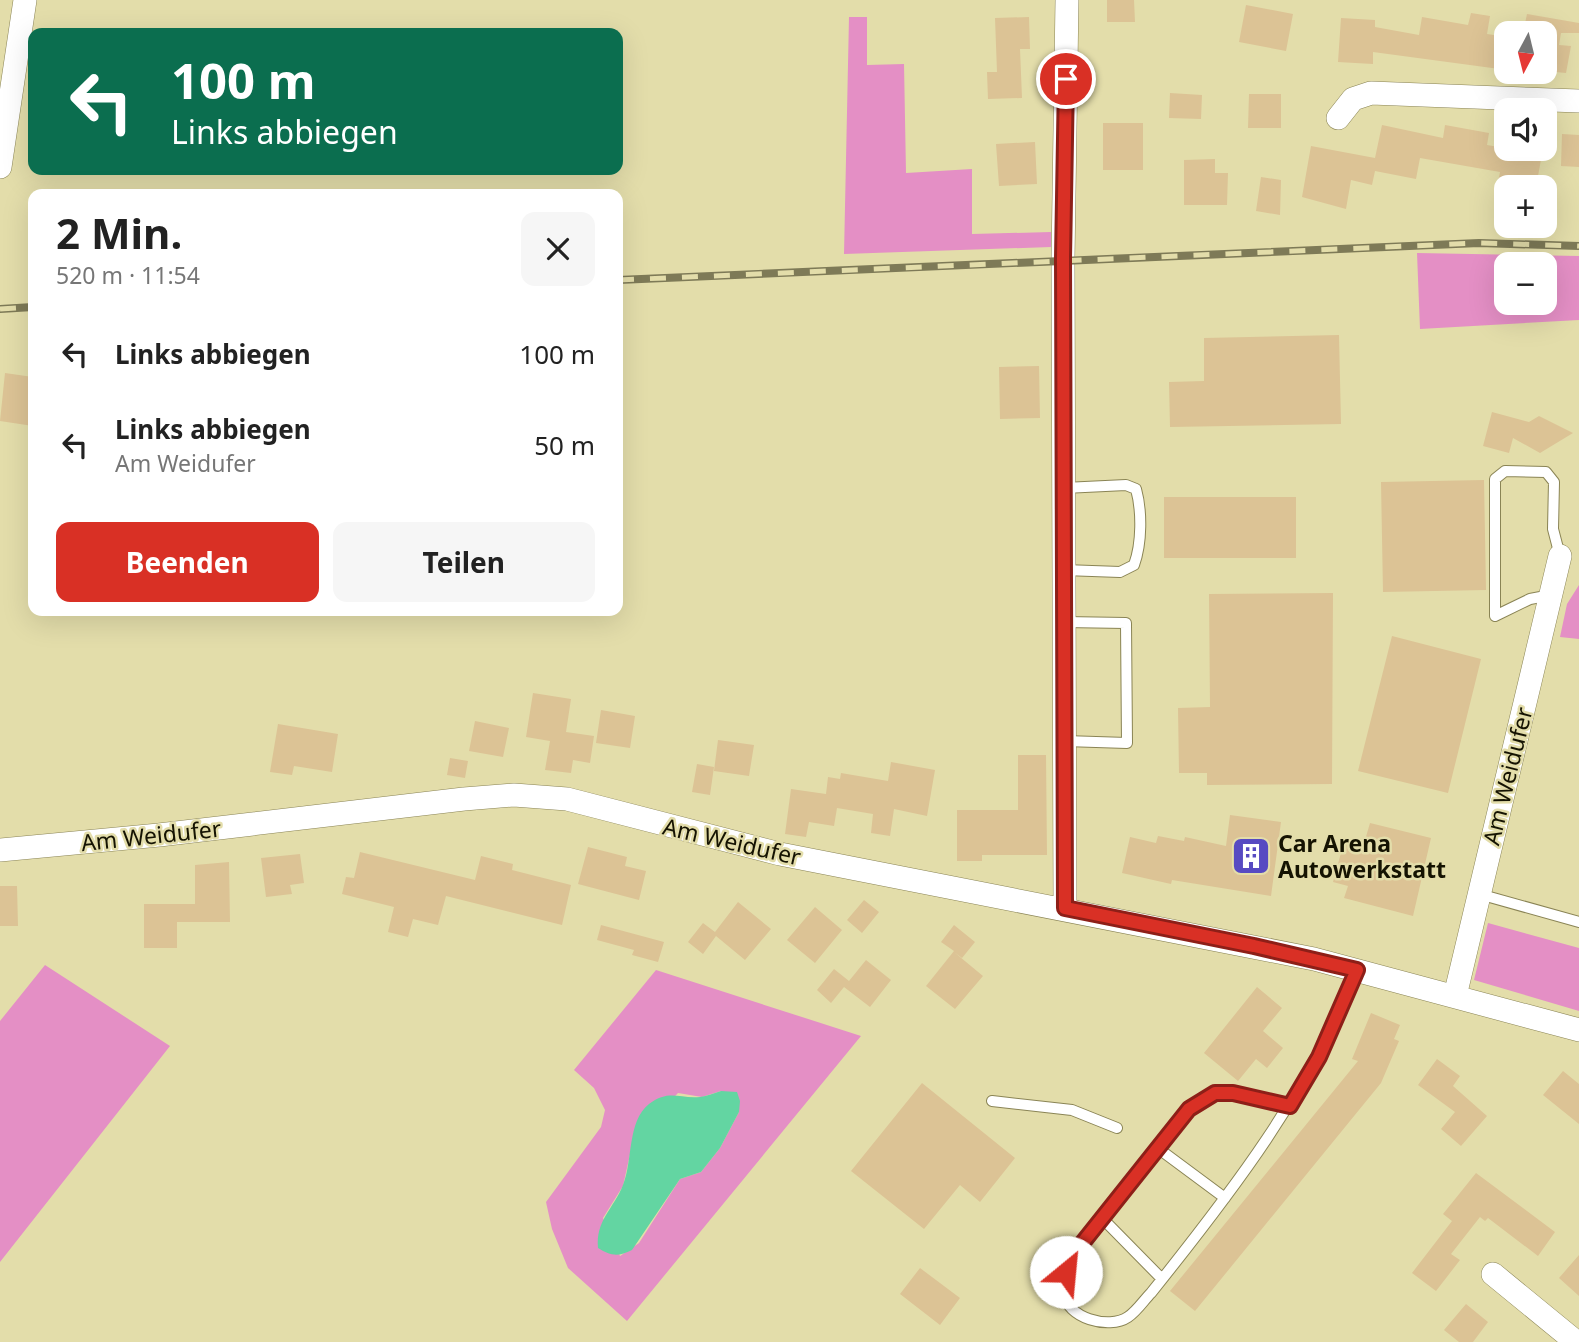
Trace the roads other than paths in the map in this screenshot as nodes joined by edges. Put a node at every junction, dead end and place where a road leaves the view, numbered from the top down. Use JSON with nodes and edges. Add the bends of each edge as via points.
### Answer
{"nodes":[{"id":1,"x":25,"y":0,"type":"edge"},
{"id":2,"x":1067,"y":0,"type":"edge"},
{"id":3,"x":1579,"y":101,"type":"edge"},
{"id":4,"x":1338,"y":118,"type":"dead end"},
{"id":5,"x":0,"y":167,"type":"edge"},
{"id":6,"x":1064,"y":488,"type":"junction"},
{"id":7,"x":1560,"y":556,"type":"joint"},
{"id":8,"x":1064,"y":570,"type":"junction"},
{"id":9,"x":1551,"y":595,"type":"junction"},
{"id":10,"x":1064,"y":622,"type":"junction"},
{"id":11,"x":1065,"y":741,"type":"junction"},
{"id":12,"x":0,"y":850,"type":"edge"},
{"id":13,"x":1479,"y":894,"type":"junction"},
{"id":14,"x":1065,"y":908,"type":"junction"},
{"id":15,"x":1579,"y":922,"type":"edge"},
{"id":16,"x":1357,"y":970,"type":"junction"},
{"id":17,"x":1455,"y":996,"type":"junction"},
{"id":18,"x":1579,"y":1030,"type":"edge"},
{"id":19,"x":992,"y":1101,"type":"dead end"},
{"id":20,"x":1290,"y":1106,"type":"junction"},
{"id":21,"x":1117,"y":1128,"type":"dead end"},
{"id":22,"x":1158,"y":1149,"type":"junction"},
{"id":23,"x":1225,"y":1198,"type":"junction"},
{"id":24,"x":1102,"y":1218,"type":"junction"},
{"id":25,"x":1493,"y":1274,"type":"dead end"},
{"id":26,"x":1162,"y":1279,"type":"junction"},
{"id":27,"x":1576,"y":1342,"type":"edge"}],
"edges":[{"from":1,"to":5,"type":"street"},
{"from":2,"to":6,"type":"street"},
{"from":3,"to":4,"type":"street","via":[[1371,93],[1353,99]]},
{"from":6,"to":8,"type":"street"},
{"from":6,"to":8,"type":"lane","via":[[1126,485],[1136,489],[1140,502],[1134,565],[1120,572]]},
{"from":7,"to":9,"type":"street","name":"Am Weidufer"},
{"from":7,"to":9,"type":"lane","via":[[1553,529],[1554,482],[1546,472],[1505,471],[1495,479],[1495,616],[1530,599]]},
{"from":8,"to":10,"type":"street"},
{"from":9,"to":13,"type":"street","name":"Am Weidufer"},
{"from":10,"to":11,"type":"street"},
{"from":10,"to":11,"type":"lane","via":[[1126,623],[1127,729],[1127,743]]},
{"from":11,"to":14,"type":"street"},
{"from":12,"to":14,"type":"street","name":"Am Weidufer","via":[[514,795],[567,799],[780,854]]},
{"from":13,"to":15,"type":"lane"},
{"from":13,"to":17,"type":"street","name":"Am Weidufer"},
{"from":14,"to":16,"type":"street","name":"Am Weidufer"},
{"from":16,"to":17,"type":"street","name":"Am Weidufer"},
{"from":16,"to":20,"type":"lane","via":[[1319,1057]]},
{"from":17,"to":18,"type":"street","name":"Am Weidufer"},
{"from":19,"to":21,"type":"lane","via":[[1072,1110]]},
{"from":20,"to":22,"type":"lane","via":[[1215,1093],[1189,1109]]},
{"from":20,"to":23,"type":"lane"},
{"from":22,"to":23,"type":"lane"},
{"from":22,"to":24,"type":"lane"},
{"from":23,"to":26,"type":"lane"},
{"from":24,"to":26,"type":"lane"},
{"from":24,"to":26,"type":"lane","via":[[1066,1272],[1067,1305],[1081,1316],[1121,1321]]},
{"from":25,"to":27,"type":"street"}]}
